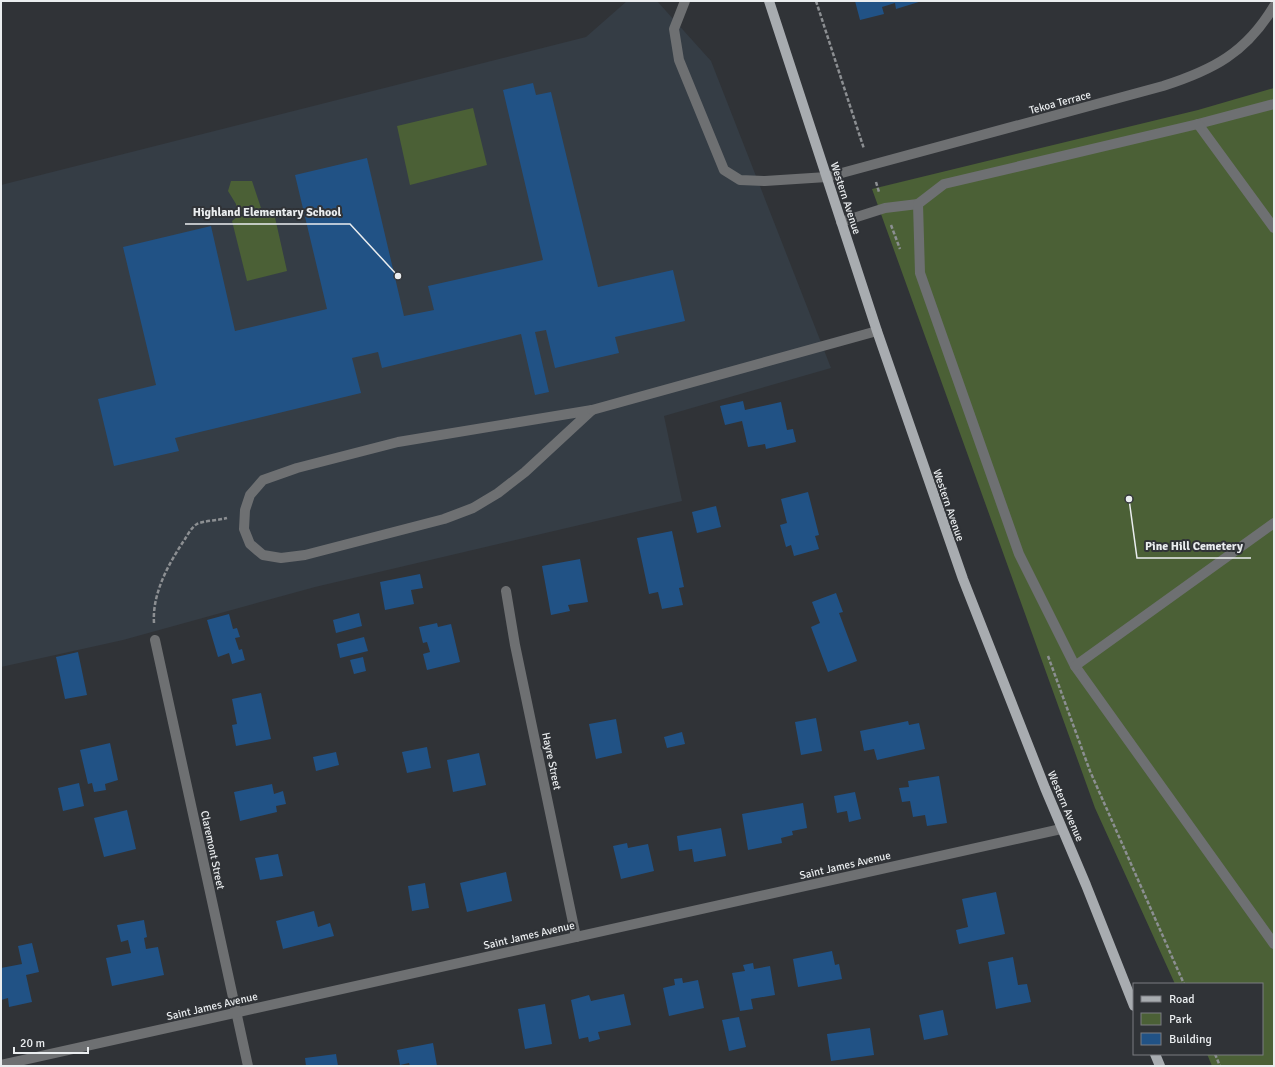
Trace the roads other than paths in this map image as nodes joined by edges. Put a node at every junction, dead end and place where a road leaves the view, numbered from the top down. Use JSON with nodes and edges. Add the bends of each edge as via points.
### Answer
{"nodes":[{"id":1,"x":685,"y":1,"type":"edge"},
{"id":2,"x":769,"y":1,"type":"edge"},
{"id":3,"x":1274,"y":6,"type":"edge"},
{"id":4,"x":1274,"y":104,"type":"edge"},
{"id":5,"x":1198,"y":124,"type":"junction"},
{"id":6,"x":827,"y":177,"type":"junction"},
{"id":7,"x":918,"y":204,"type":"junction"},
{"id":8,"x":841,"y":222,"type":"junction"},
{"id":9,"x":1274,"y":228,"type":"edge"},
{"id":10,"x":877,"y":331,"type":"junction"},
{"id":11,"x":592,"y":410,"type":"junction"},
{"id":12,"x":1274,"y":523,"type":"edge"},
{"id":13,"x":506,"y":591,"type":"dead end"},
{"id":14,"x":155,"y":640,"type":"road end"},
{"id":15,"x":1075,"y":666,"type":"junction"},
{"id":16,"x":1061,"y":829,"type":"junction"},
{"id":17,"x":576,"y":937,"type":"junction"},
{"id":18,"x":1274,"y":944,"type":"edge"},
{"id":19,"x":1133,"y":1003,"type":"edge"},
{"id":20,"x":236,"y":1013,"type":"junction"},
{"id":21,"x":1155,"y":1055,"type":"edge"},
{"id":22,"x":1,"y":1065,"type":"edge"},
{"id":23,"x":248,"y":1066,"type":"edge"},
{"id":24,"x":1160,"y":1066,"type":"edge"}],
"edges":[{"from":1,"to":6,"type":"street","name":"Tekoa Terrace","via":[[674,29],[678,60],[724,170],[740,180]]},
{"from":2,"to":6,"type":"main road","name":"Western Avenue"},
{"from":3,"to":6,"type":"street","name":"Tekoa Terrace","via":[[1251,38],[1232,55],[1211,68],[1187,78]]},
{"from":4,"to":5,"type":"street"},
{"from":5,"to":7,"type":"street","via":[[944,184]]},
{"from":5,"to":9,"type":"street"},
{"from":6,"to":8,"type":"main road","name":"Western Avenue"},
{"from":7,"to":8,"type":"street","via":[[885,208]]},
{"from":7,"to":15,"type":"street","via":[[920,273],[1019,554]]},
{"from":8,"to":10,"type":"main road","name":"Western Avenue"},
{"from":10,"to":11,"type":"street"},
{"from":10,"to":16,"type":"main road","name":"Western Avenue","via":[[963,579]]},
{"from":11,"to":11,"type":"street","via":[[526,472],[498,493],[473,508],[444,519],[305,555],[281,558],[263,555],[250,544],[244,529],[250,495],[264,480],[296,468],[398,442]]},
{"from":12,"to":15,"type":"street"},
{"from":13,"to":17,"type":"street","name":"Hayre Street"},
{"from":14,"to":20,"type":"street","name":"Claremont Street"},
{"from":15,"to":18,"type":"street"},
{"from":16,"to":17,"type":"street","name":"Saint James Avenue"},
{"from":16,"to":19,"type":"main road","name":"Western Avenue"},
{"from":17,"to":20,"type":"street","name":"Saint James Avenue"},
{"from":20,"to":22,"type":"street","name":"Saint James Avenue"},
{"from":20,"to":23,"type":"street","name":"Claremont Street"},
{"from":21,"to":24,"type":"main road"}]}
